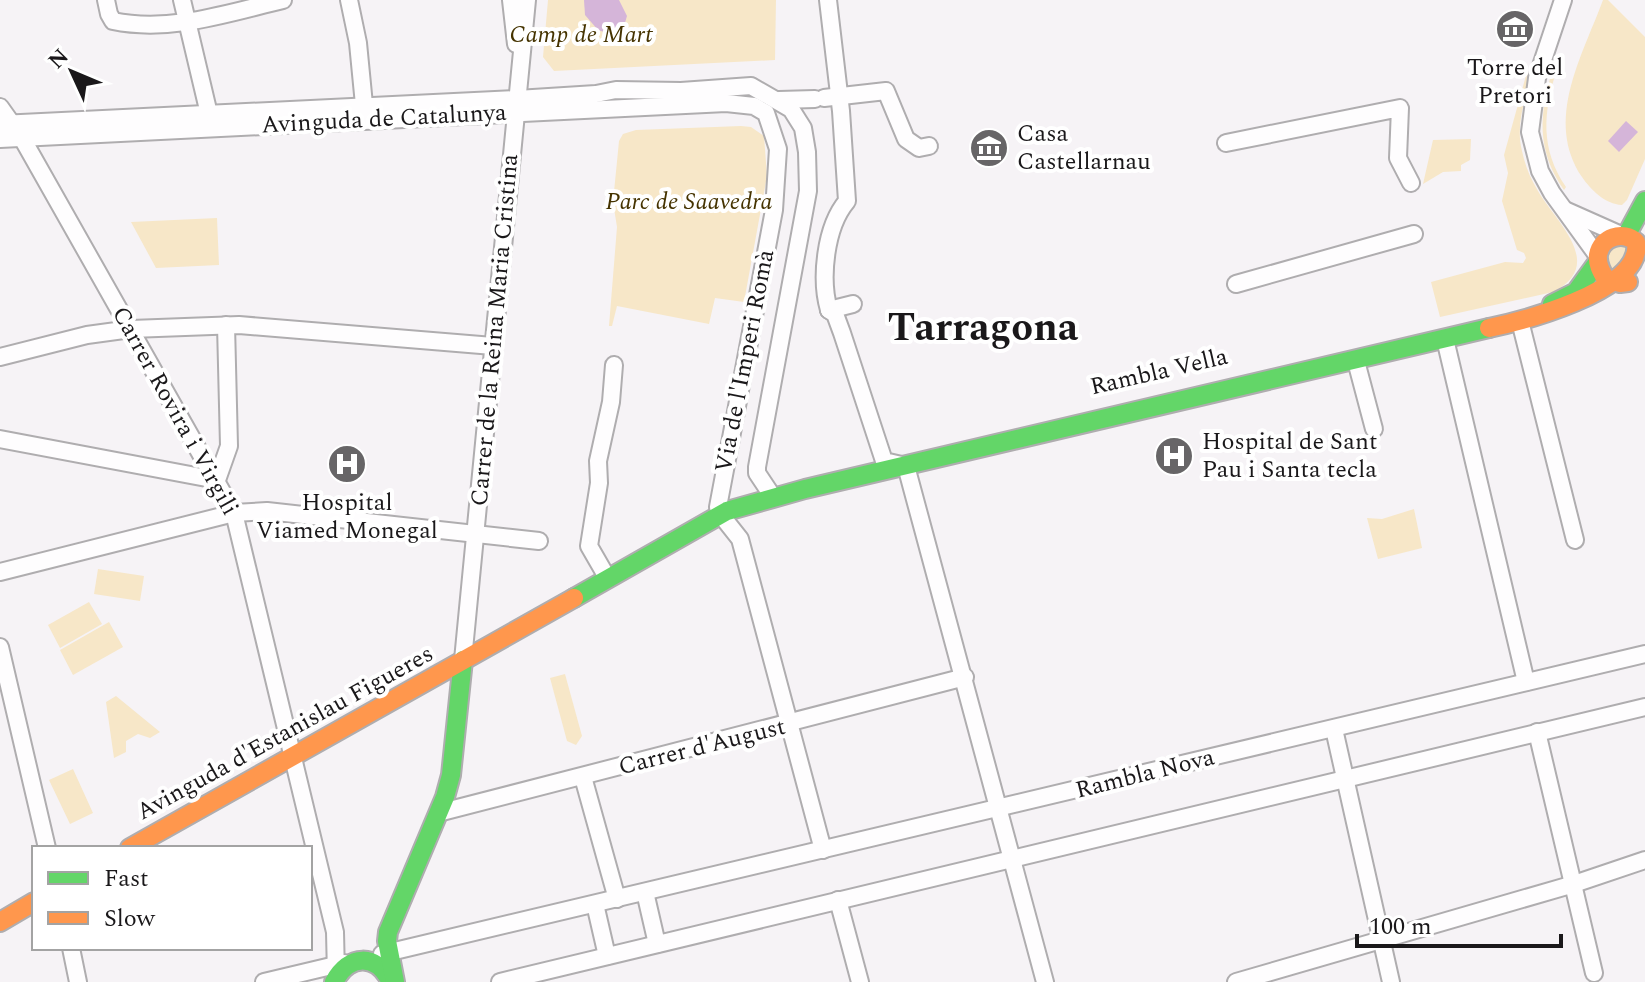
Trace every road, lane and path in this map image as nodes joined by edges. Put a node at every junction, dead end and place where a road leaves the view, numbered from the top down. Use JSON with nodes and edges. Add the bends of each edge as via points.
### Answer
{"nodes":[{"id":1,"x":106,"y":0,"type":"edge"},
{"id":2,"x":182,"y":0,"type":"edge"},
{"id":3,"x":283,"y":0,"type":"edge"},
{"id":4,"x":349,"y":0,"type":"edge"},
{"id":5,"x":511,"y":0,"type":"edge"},
{"id":6,"x":527,"y":0,"type":"edge"},
{"id":7,"x":828,"y":0,"type":"edge"},
{"id":8,"x":1563,"y":0,"type":"edge"},
{"id":9,"x":187,"y":23,"type":"junction"},
{"id":10,"x":772,"y":96,"type":"junction"},
{"id":11,"x":832,"y":97,"type":"junction"},
{"id":12,"x":517,"y":101,"type":"junction"},
{"id":13,"x":0,"y":107,"type":"edge"},
{"id":14,"x":365,"y":113,"type":"junction"},
{"id":15,"x":766,"y":113,"type":"joint"},
{"id":16,"x":209,"y":114,"type":"junction"},
{"id":17,"x":6,"y":124,"type":"edge"},
{"id":18,"x":22,"y":138,"type":"junction"},
{"id":19,"x":0,"y":139,"type":"edge"},
{"id":20,"x":1226,"y":143,"type":"dead end"},
{"id":21,"x":929,"y":146,"type":"dead end"},
{"id":22,"x":1411,"y":183,"type":"dead end"},
{"id":23,"x":1645,"y":201,"type":"edge"},
{"id":24,"x":1567,"y":211,"type":"junction"},
{"id":25,"x":1414,"y":234,"type":"dead end"},
{"id":26,"x":1623,"y":236,"type":"junction"},
{"id":27,"x":1644,"y":250,"type":"edge"},
{"id":28,"x":1597,"y":259,"type":"junction"},
{"id":29,"x":1628,"y":282,"type":"junction"},
{"id":30,"x":1236,"y":284,"type":"dead end"},
{"id":31,"x":853,"y":304,"type":"dead end"},
{"id":32,"x":829,"y":310,"type":"junction"},
{"id":33,"x":1520,"y":321,"type":"junction"},
{"id":34,"x":226,"y":325,"type":"junction"},
{"id":35,"x":131,"y":329,"type":"junction"},
{"id":36,"x":1445,"y":339,"type":"junction"},
{"id":37,"x":493,"y":346,"type":"junction"},
{"id":38,"x":0,"y":357,"type":"edge"},
{"id":39,"x":1356,"y":361,"type":"junction"},
{"id":40,"x":614,"y":365,"type":"dead end"},
{"id":41,"x":1374,"y":429,"type":"dead end"},
{"id":42,"x":0,"y":439,"type":"edge"},
{"id":43,"x":884,"y":461,"type":"junction"},
{"id":44,"x":906,"y":466,"type":"junction"},
{"id":45,"x":217,"y":480,"type":"junction"},
{"id":46,"x":769,"y":491,"type":"junction"},
{"id":47,"x":748,"y":504,"type":"joint"},
{"id":48,"x":720,"y":511,"type":"junction"},
{"id":49,"x":234,"y":513,"type":"junction"},
{"id":50,"x":475,"y":534,"type":"junction"},
{"id":51,"x":1575,"y":540,"type":"dead end"},
{"id":52,"x":539,"y":541,"type":"dead end"},
{"id":53,"x":0,"y":572,"type":"edge"},
{"id":54,"x":604,"y":572,"type":"junction"},
{"id":55,"x":0,"y":647,"type":"edge"},
{"id":56,"x":1645,"y":654,"type":"edge"},
{"id":57,"x":463,"y":660,"type":"junction"},
{"id":58,"x":965,"y":677,"type":"junction"},
{"id":59,"x":1526,"y":682,"type":"junction"},
{"id":60,"x":1645,"y":707,"type":"edge"},
{"id":61,"x":789,"y":724,"type":"junction"},
{"id":62,"x":1334,"y":729,"type":"junction"},
{"id":63,"x":1537,"y":732,"type":"junction"},
{"id":64,"x":292,"y":756,"type":"junction"},
{"id":65,"x":583,"y":777,"type":"junction"},
{"id":66,"x":1346,"y":778,"type":"junction"},
{"id":67,"x":1000,"y":809,"type":"junction"},
{"id":68,"x":438,"y":813,"type":"junction"},
{"id":69,"x":47,"y":846,"type":"edge"},
{"id":70,"x":134,"y":846,"type":"edge"},
{"id":71,"x":823,"y":850,"type":"junction"},
{"id":72,"x":1013,"y":857,"type":"junction"},
{"id":73,"x":1645,"y":860,"type":"edge"},
{"id":74,"x":1574,"y":884,"type":"junction"},
{"id":75,"x":645,"y":892,"type":"junction"},
{"id":76,"x":617,"y":899,"type":"junction"},
{"id":77,"x":838,"y":900,"type":"junction"},
{"id":78,"x":32,"y":903,"type":"edge"},
{"id":79,"x":595,"y":904,"type":"junction"},
{"id":80,"x":0,"y":922,"type":"edge"},
{"id":81,"x":1382,"y":940,"type":"junction"},
{"id":82,"x":657,"y":944,"type":"junction"},
{"id":83,"x":71,"y":950,"type":"edge"},
{"id":84,"x":389,"y":953,"type":"junction"},
{"id":85,"x":607,"y":956,"type":"junction"},
{"id":86,"x":343,"y":969,"type":"edge"},
{"id":87,"x":1594,"y":973,"type":"dead end"},
{"id":88,"x":298,"y":978,"type":"edge"},
{"id":89,"x":78,"y":982,"type":"edge"},
{"id":90,"x":264,"y":982,"type":"edge"},
{"id":91,"x":393,"y":982,"type":"edge"},
{"id":92,"x":500,"y":982,"type":"edge"},
{"id":93,"x":860,"y":982,"type":"edge"},
{"id":94,"x":1045,"y":982,"type":"edge"},
{"id":95,"x":1236,"y":982,"type":"edge"},
{"id":96,"x":1391,"y":982,"type":"edge"}],
"edges":[{"from":1,"to":9,"type":"street","via":[[113,21]]},
{"from":2,"to":9,"type":"street"},
{"from":3,"to":9,"type":"street"},
{"from":4,"to":14,"type":"street"},
{"from":5,"to":12,"type":"street"},
{"from":6,"to":12,"type":"street","name":"Carrer de la Reina Maria Cristina"},
{"from":7,"to":11,"type":"street"},
{"from":8,"to":24,"type":"street","via":[[1537,78],[1530,132],[1540,171]]},
{"from":9,"to":16,"type":"street"},
{"from":10,"to":11,"type":"street","name":"Avinguda de Catalunya"},
{"from":10,"to":12,"type":"street","name":"Avinguda de Catalunya","via":[[751,86],[616,90]]},
{"from":10,"to":46,"type":"street","name":"Via de l'Imperi Romà","via":[[791,109],[803,128],[808,191],[757,473]]},
{"from":11,"to":21,"type":"street","name":"Avinguda de Catalunya","via":[[886,91],[906,139],[919,148]]},
{"from":11,"to":32,"type":"street","via":[[847,201],[828,246],[824,294]]},
{"from":12,"to":14,"type":"street","name":"Avinguda de Catalunya"},
{"from":12,"to":15,"type":"street","name":"Avinguda de Catalunya","via":[[726,103]]},
{"from":12,"to":37,"type":"street","name":"Carrer de la Reina Maria Cristina"},
{"from":13,"to":17,"type":"street","name":"Carrer Rovira i Virgili"},
{"from":14,"to":16,"type":"street","name":"Avinguda de Catalunya"},
{"from":14,"to":18,"type":"street","name":"Avinguda de Catalunya"},
{"from":15,"to":48,"type":"street","name":"Via de l'Imperi Romà","via":[[778,149],[777,187]]},
{"from":16,"to":17,"type":"street","name":"Avinguda de Catalunya"},
{"from":17,"to":18,"type":"street","name":"Carrer Rovira i Virgili"},
{"from":18,"to":19,"type":"street","name":"Avinguda de Catalunya"},
{"from":18,"to":35,"type":"street","name":"Carrer Rovira i Virgili"},
{"from":20,"to":22,"type":"street","via":[[1400,108],[1398,158]]},
{"from":23,"to":26,"type":"main road"},
{"from":24,"to":26,"type":"street"},
{"from":24,"to":28,"type":"street"},
{"from":25,"to":30,"type":"street"},
{"from":26,"to":27,"type":"main road"},
{"from":26,"to":28,"type":"main road","via":[[1605,241]]},
{"from":27,"to":29,"type":"main road","via":[[1644,265]]},
{"from":28,"to":29,"type":"main road","via":[[1605,278]]},
{"from":28,"to":43,"type":"main road","name":"Rambla Vella","via":[[1576,292],[1557,303]]},
{"from":29,"to":33,"type":"main road","name":"Rambla Vella","via":[[1568,312]]},
{"from":31,"to":32,"type":"street"},
{"from":32,"to":43,"type":"street","via":[[839,323]]},
{"from":33,"to":36,"type":"main road","name":"Rambla Vella"},
{"from":33,"to":51,"type":"street"},
{"from":34,"to":35,"type":"street"},
{"from":34,"to":37,"type":"street"},
{"from":34,"to":45,"type":"street","via":[[229,446]]},
{"from":35,"to":38,"type":"street"},
{"from":35,"to":45,"type":"street","name":"Carrer Rovira i Virgili"},
{"from":36,"to":39,"type":"main road","name":"Rambla Vella"},
{"from":36,"to":59,"type":"street"},
{"from":37,"to":50,"type":"street","name":"Carrer de la Reina Maria Cristina"},
{"from":39,"to":41,"type":"street"},
{"from":39,"to":44,"type":"main road","name":"Rambla Vella"},
{"from":40,"to":54,"type":"street","via":[[589,546]]},
{"from":42,"to":45,"type":"street"},
{"from":43,"to":44,"type":"street"},
{"from":43,"to":46,"type":"main road","name":"Rambla Vella"},
{"from":44,"to":47,"type":"main road","name":"Rambla Vella"},
{"from":44,"to":48,"type":"main road","via":[[733,515]]},
{"from":44,"to":58,"type":"street"},
{"from":45,"to":49,"type":"street","name":"Carrer Rovira i Virgili"},
{"from":46,"to":48,"type":"main road","name":"Rambla Vella"},
{"from":47,"to":48,"type":"main road","name":"Avinguda d'Estanislau Figueres"},
{"from":48,"to":54,"type":"main road","name":"Avinguda d'Estanislau Figueres"},
{"from":48,"to":57,"type":"main road","name":"Avinguda d'Estanislau Figueres"},
{"from":48,"to":61,"type":"street","via":[[740,539]]},
{"from":49,"to":50,"type":"street","via":[[267,511]]},
{"from":49,"to":53,"type":"street"},
{"from":49,"to":64,"type":"street","name":"Carrer Rovira i Virgili"},
{"from":50,"to":52,"type":"street"},
{"from":50,"to":57,"type":"street","name":"Carrer de la Reina Maria Cristina"},
{"from":54,"to":57,"type":"main road","name":"Avinguda d'Estanislau Figueres","via":[[488,638]]},
{"from":55,"to":69,"type":"street"},
{"from":56,"to":59,"type":"street","name":"Rambla Nova"},
{"from":57,"to":64,"type":"main road","name":"Avinguda d'Estanislau Figueres"},
{"from":57,"to":68,"type":"main road","via":[[451,775]]},
{"from":58,"to":61,"type":"street","name":"Carrer d'August"},
{"from":58,"to":67,"type":"street"},
{"from":59,"to":62,"type":"street","name":"Rambla Nova"},
{"from":60,"to":63,"type":"street","name":"Rambla Nova"},
{"from":61,"to":65,"type":"street","name":"Carrer d'August"},
{"from":61,"to":71,"type":"street"},
{"from":62,"to":66,"type":"street"},
{"from":62,"to":67,"type":"street","name":"Rambla Nova"},
{"from":63,"to":66,"type":"street","name":"Rambla Nova"},
{"from":63,"to":74,"type":"street"},
{"from":64,"to":70,"type":"main road","name":"Avinguda d'Estanislau Figueres"},
{"from":64,"to":86,"type":"street","name":"Carrer Rovira i Virgili"},
{"from":65,"to":68,"type":"street","name":"Carrer d'August"},
{"from":65,"to":76,"type":"street"},
{"from":66,"to":72,"type":"street","name":"Rambla Nova"},
{"from":66,"to":81,"type":"street"},
{"from":67,"to":71,"type":"street","name":"Rambla Nova"},
{"from":67,"to":72,"type":"street"},
{"from":68,"to":84,"type":"main road","via":[[388,932]]},
{"from":71,"to":75,"type":"street","name":"Rambla Nova"},
{"from":72,"to":77,"type":"street","name":"Rambla Nova"},
{"from":72,"to":94,"type":"street"},
{"from":73,"to":74,"type":"street"},
{"from":74,"to":81,"type":"street"},
{"from":74,"to":87,"type":"street"},
{"from":75,"to":76,"type":"street","name":"Rambla Nova"},
{"from":75,"to":82,"type":"street"},
{"from":76,"to":79,"type":"street","name":"Rambla Nova"},
{"from":77,"to":82,"type":"street","name":"Rambla Nova"},
{"from":77,"to":93,"type":"street"},
{"from":78,"to":80,"type":"main road"},
{"from":79,"to":84,"type":"street","name":"Rambla Nova"},
{"from":79,"to":85,"type":"street"},
{"from":81,"to":95,"type":"street"},
{"from":81,"to":96,"type":"street"},
{"from":82,"to":85,"type":"street","name":"Rambla Nova"},
{"from":83,"to":89,"type":"street"},
{"from":84,"to":86,"type":"street","name":"Rambla Nova"},
{"from":84,"to":91,"type":"main road"},
{"from":85,"to":92,"type":"street","name":"Rambla Nova"},
{"from":86,"to":88,"type":"street","name":"Rambla Nova"},
{"from":86,"to":91,"type":"main road","via":[[378,963]]},
{"from":88,"to":90,"type":"street","name":"Rambla Nova"}]}
